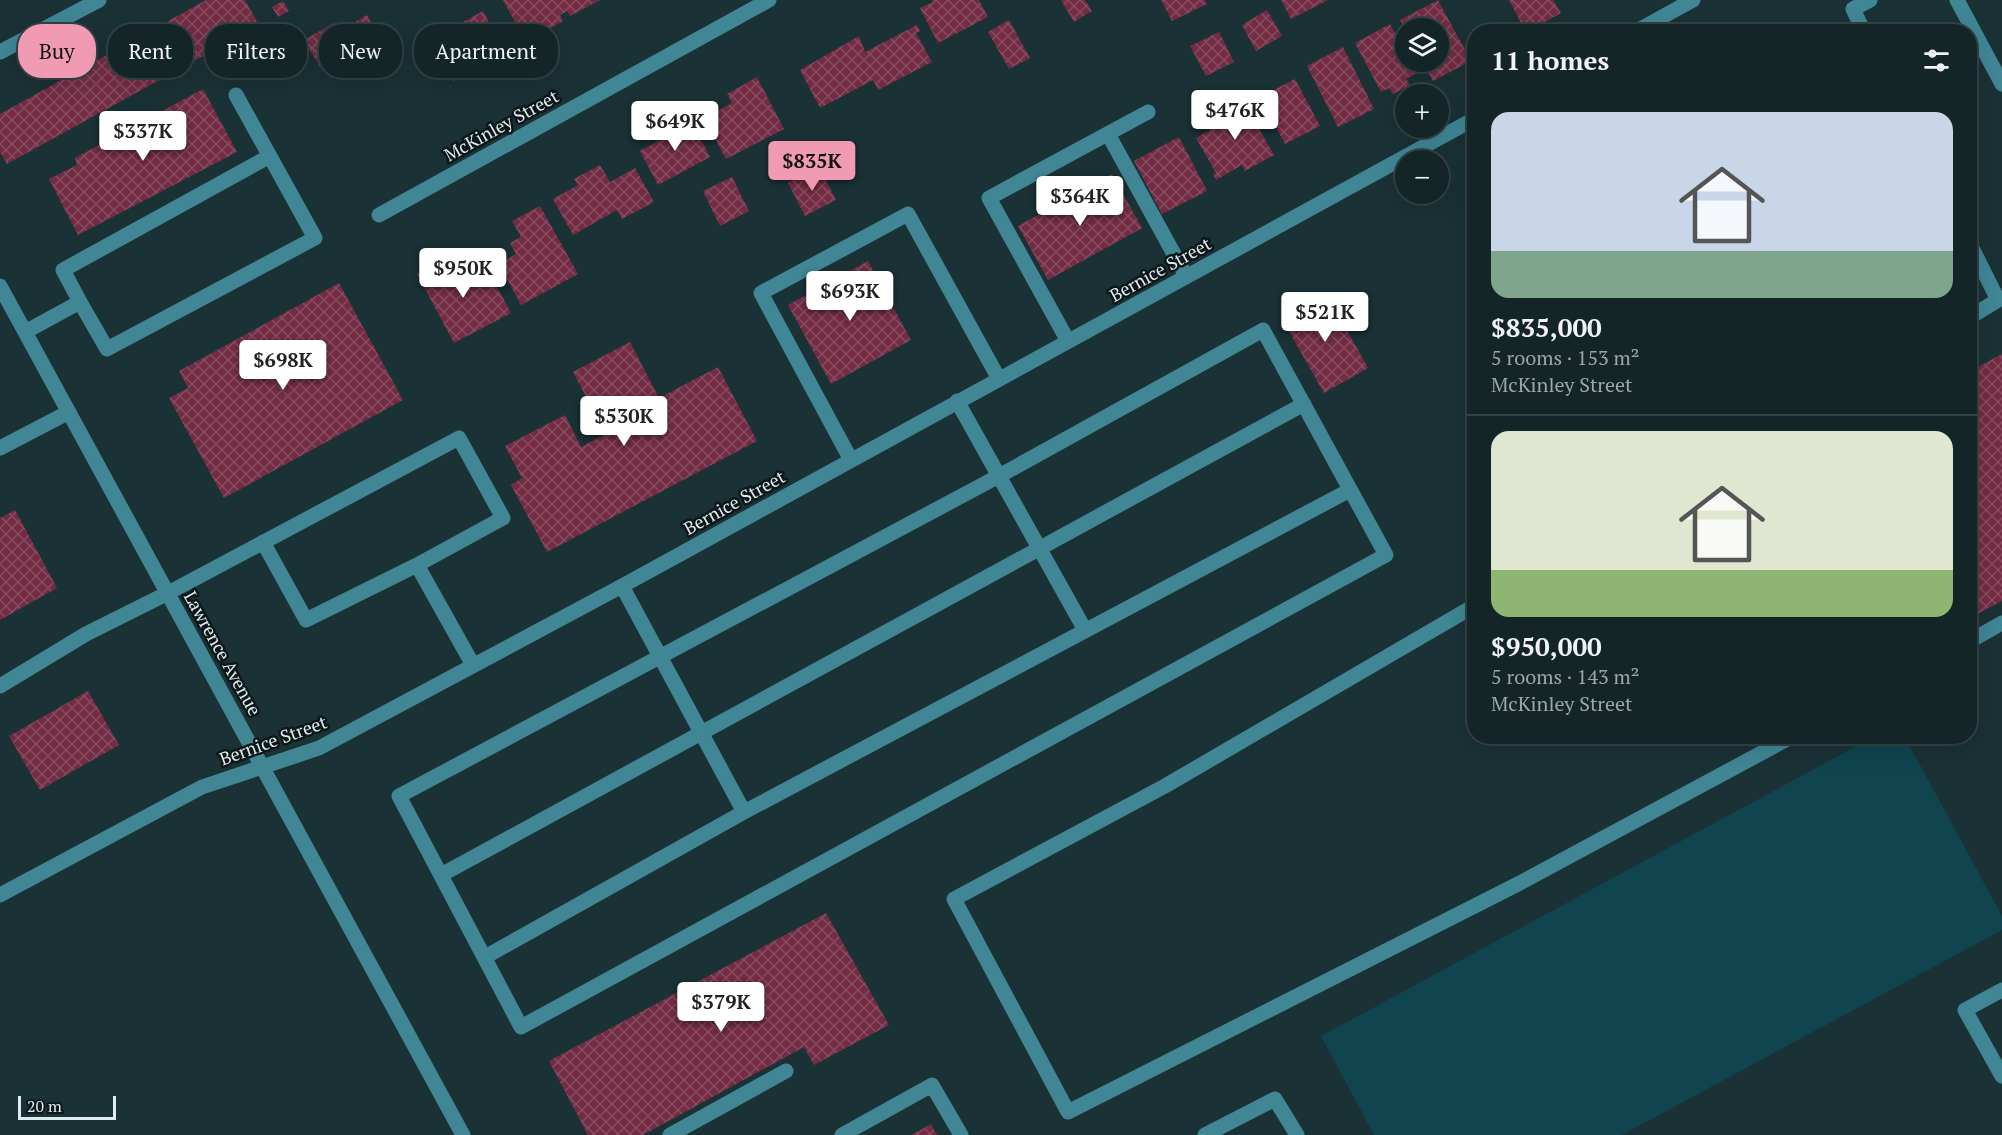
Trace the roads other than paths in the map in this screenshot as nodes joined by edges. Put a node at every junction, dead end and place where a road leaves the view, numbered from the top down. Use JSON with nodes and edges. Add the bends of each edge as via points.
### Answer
{"nodes":[{"id":1,"x":99,"y":0,"type":"edge"},
{"id":2,"x":769,"y":0,"type":"edge"},
{"id":3,"x":1693,"y":0,"type":"edge"},
{"id":4,"x":1870,"y":0,"type":"edge"},
{"id":5,"x":1957,"y":0,"type":"edge"},
{"id":6,"x":1650,"y":24,"type":"edge"},
{"id":7,"x":1860,"y":24,"type":"edge"},
{"id":8,"x":1970,"y":24,"type":"edge"},
{"id":9,"x":1977,"y":37,"type":"edge"},
{"id":10,"x":0,"y":52,"type":"edge"},
{"id":11,"x":2002,"y":84,"type":"edge"},
{"id":12,"x":236,"y":95,"type":"dead end"},
{"id":13,"x":1148,"y":112,"type":"dead end"},
{"id":14,"x":1467,"y":123,"type":"edge"},
{"id":15,"x":1108,"y":134,"type":"junction"},
{"id":16,"x":270,"y":156,"type":"junction"},
{"id":17,"x":379,"y":215,"type":"dead end"},
{"id":18,"x":1977,"y":258,"type":"edge"},
{"id":19,"x":1186,"y":276,"type":"junction"},
{"id":20,"x":0,"y":286,"type":"edge"},
{"id":21,"x":80,"y":302,"type":"junction"},
{"id":22,"x":1977,"y":313,"type":"edge"},
{"id":23,"x":25,"y":332,"type":"junction"},
{"id":24,"x":1068,"y":341,"type":"junction"},
{"id":25,"x":999,"y":379,"type":"junction"},
{"id":26,"x":957,"y":401,"type":"junction"},
{"id":27,"x":1304,"y":404,"type":"junction"},
{"id":28,"x":69,"y":412,"type":"junction"},
{"id":29,"x":0,"y":448,"type":"edge"},
{"id":30,"x":851,"y":460,"type":"junction"},
{"id":31,"x":999,"y":476,"type":"junction"},
{"id":32,"x":1350,"y":490,"type":"junction"},
{"id":33,"x":263,"y":542,"type":"junction"},
{"id":34,"x":1040,"y":549,"type":"junction"},
{"id":35,"x":417,"y":565,"type":"junction"},
{"id":36,"x":622,"y":586,"type":"junction"},
{"id":37,"x":168,"y":593,"type":"junction"},
{"id":38,"x":1467,"y":610,"type":"edge"},
{"id":39,"x":2002,"y":623,"type":"edge"},
{"id":40,"x":1085,"y":630,"type":"junction"},
{"id":41,"x":1977,"y":637,"type":"edge"},
{"id":42,"x":660,"y":657,"type":"junction"},
{"id":43,"x":473,"y":665,"type":"junction"},
{"id":44,"x":0,"y":686,"type":"edge"},
{"id":45,"x":701,"y":733,"type":"junction"},
{"id":46,"x":1778,"y":744,"type":"edge"},
{"id":47,"x":263,"y":767,"type":"junction"},
{"id":48,"x":744,"y":812,"type":"junction"},
{"id":49,"x":441,"y":875,"type":"junction"},
{"id":50,"x":2,"y":889,"type":"edge"},
{"id":51,"x":484,"y":957,"type":"junction"},
{"id":52,"x":2002,"y":990,"type":"edge"},
{"id":53,"x":786,"y":1071,"type":"dead end"},
{"id":54,"x":2002,"y":1076,"type":"edge"},
{"id":55,"x":463,"y":1135,"type":"edge"},
{"id":56,"x":670,"y":1135,"type":"edge"},
{"id":57,"x":843,"y":1135,"type":"edge"},
{"id":58,"x":961,"y":1135,"type":"edge"},
{"id":59,"x":1205,"y":1135,"type":"edge"},
{"id":60,"x":1297,"y":1135,"type":"edge"}],
"edges":[{"from":1,"to":10,"type":"street"},
{"from":2,"to":17,"type":"street","name":"McKinley Street"},
{"from":3,"to":6,"type":"street"},
{"from":4,"to":7,"type":"street","via":[[1853,9]]},
{"from":5,"to":8,"type":"street"},
{"from":9,"to":11,"type":"street"},
{"from":12,"to":16,"type":"street"},
{"from":13,"to":15,"type":"street"},
{"from":14,"to":19,"type":"street","name":"Bernice Street"},
{"from":15,"to":19,"type":"street"},
{"from":15,"to":24,"type":"street","via":[[989,198]]},
{"from":16,"to":21,"type":"street","via":[[63,270]]},
{"from":16,"to":21,"type":"street","via":[[315,238],[107,349]]},
{"from":18,"to":22,"type":"street","via":[[1998,300]]},
{"from":19,"to":24,"type":"street","name":"Bernice Street"},
{"from":20,"to":23,"type":"street","name":"Lawrence Avenue"},
{"from":21,"to":23,"type":"street"},
{"from":23,"to":28,"type":"street","name":"Lawrence Avenue"},
{"from":24,"to":25,"type":"street","name":"Bernice Street"},
{"from":25,"to":26,"type":"street","name":"Bernice Street"},
{"from":25,"to":30,"type":"street","via":[[908,214],[761,293]]},
{"from":26,"to":30,"type":"street","name":"Bernice Street"},
{"from":26,"to":31,"type":"street"},
{"from":27,"to":31,"type":"street","via":[[1263,330]]},
{"from":27,"to":32,"type":"street"},
{"from":27,"to":34,"type":"street"},
{"from":28,"to":29,"type":"street"},
{"from":28,"to":37,"type":"street","name":"Lawrence Avenue"},
{"from":30,"to":36,"type":"street","name":"Bernice Street"},
{"from":31,"to":34,"type":"street"},
{"from":31,"to":42,"type":"street"},
{"from":32,"to":40,"type":"street"},
{"from":32,"to":51,"type":"street","via":[[1386,555],[521,1027]]},
{"from":33,"to":35,"type":"street","via":[[306,620]]},
{"from":33,"to":35,"type":"street","via":[[459,438],[503,518]]},
{"from":33,"to":37,"type":"street"},
{"from":34,"to":40,"type":"street"},
{"from":34,"to":45,"type":"street"},
{"from":35,"to":43,"type":"street"},
{"from":36,"to":42,"type":"street"},
{"from":36,"to":43,"type":"street","name":"Bernice Street"},
{"from":37,"to":44,"type":"street","via":[[86,634]]},
{"from":37,"to":47,"type":"street","name":"Lawrence Avenue"},
{"from":38,"to":46,"type":"street","via":[[1165,786],[954,899],[1068,1112],[1518,884]]},
{"from":39,"to":41,"type":"street"},
{"from":40,"to":48,"type":"street"},
{"from":42,"to":45,"type":"street"},
{"from":42,"to":49,"type":"street","via":[[399,796]]},
{"from":43,"to":47,"type":"street","name":"Bernice Street","via":[[318,748]]},
{"from":45,"to":48,"type":"street"},
{"from":45,"to":49,"type":"street"},
{"from":47,"to":50,"type":"street","name":"Bernice Street","via":[[202,787]]},
{"from":47,"to":55,"type":"street","name":"Lawrence Avenue"},
{"from":48,"to":51,"type":"street"},
{"from":49,"to":51,"type":"street"},
{"from":52,"to":54,"type":"street","via":[[1965,1010]]},
{"from":53,"to":56,"type":"street"},
{"from":57,"to":58,"type":"street","via":[[932,1085]]},
{"from":59,"to":60,"type":"street","via":[[1275,1099]]}]}
